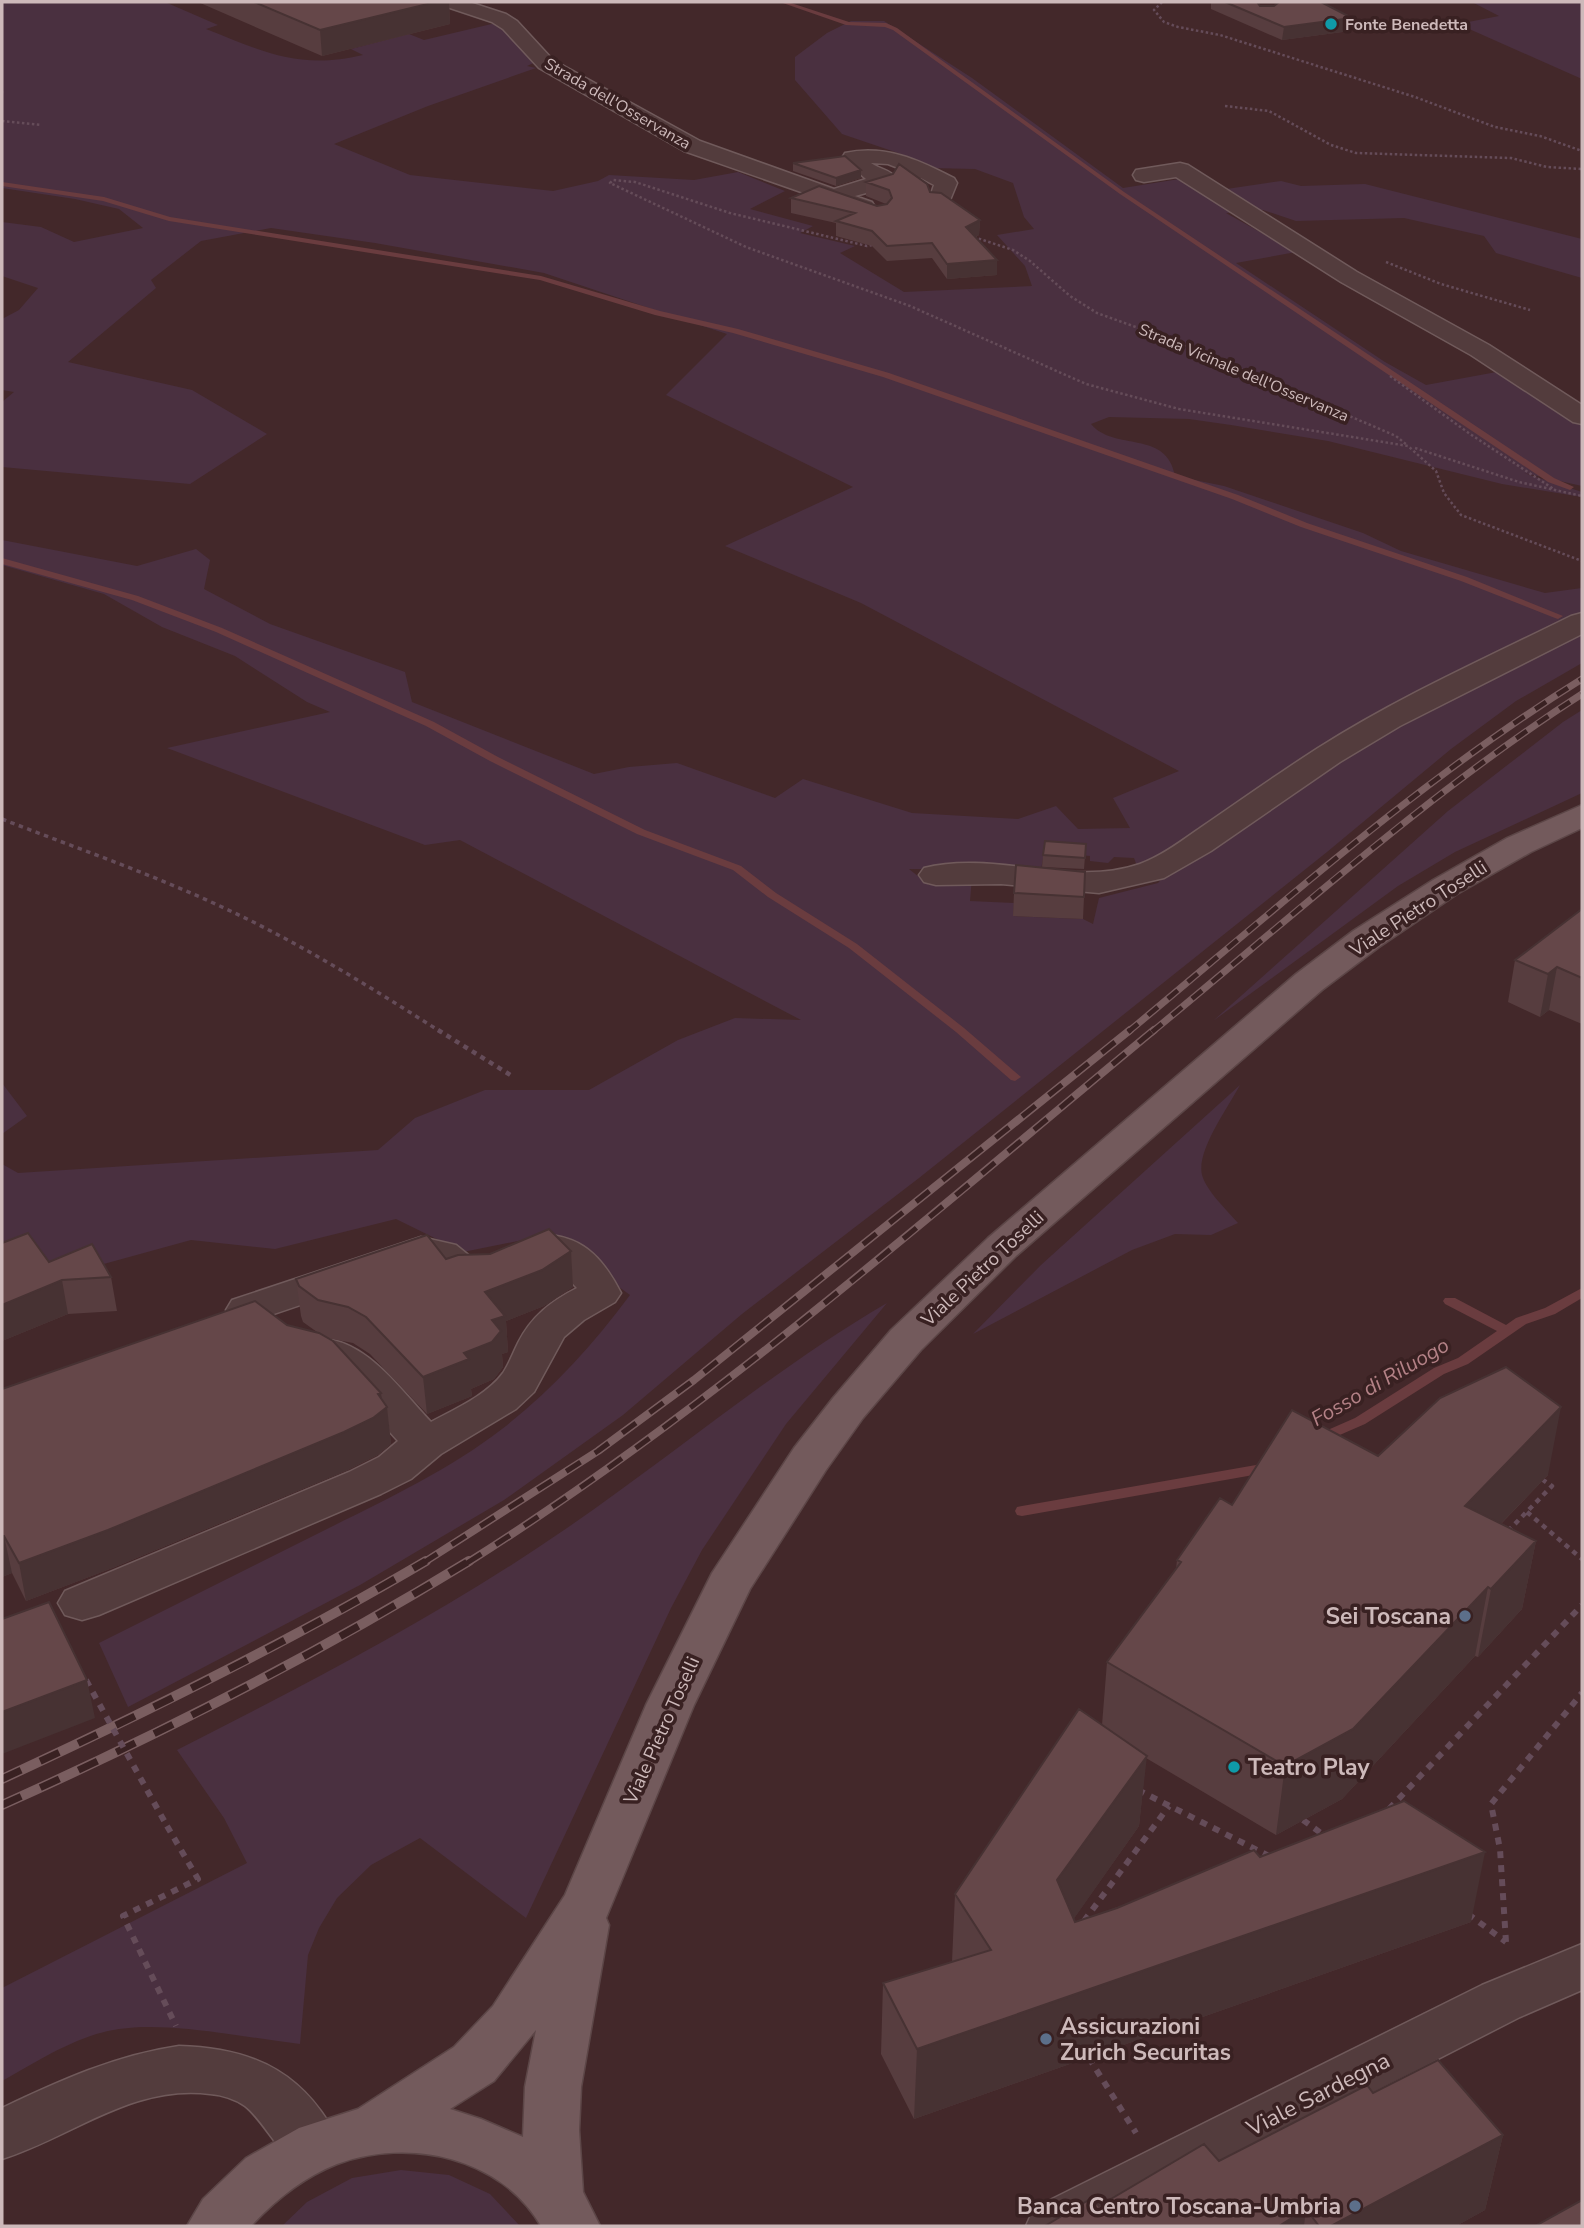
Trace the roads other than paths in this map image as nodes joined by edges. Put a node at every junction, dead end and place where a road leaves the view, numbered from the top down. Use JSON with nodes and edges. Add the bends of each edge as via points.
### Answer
{"nodes":[{"id":1,"x":451,"y":2,"type":"edge"},
{"id":2,"x":1144,"y":175,"type":"dead end"},
{"id":3,"x":835,"y":196,"type":"junction"},
{"id":4,"x":940,"y":200,"type":"edge"},
{"id":5,"x":878,"y":211,"type":"edge"},
{"id":6,"x":1582,"y":416,"type":"edge"},
{"id":7,"x":1582,"y":622,"type":"edge"},
{"id":8,"x":1582,"y":815,"type":"edge"},
{"id":9,"x":936,"y":875,"type":"dead end"},
{"id":10,"x":425,"y":1443,"type":"junction"},
{"id":11,"x":82,"y":1603,"type":"dead end"},
{"id":12,"x":587,"y":1904,"type":"junction"},
{"id":13,"x":1582,"y":1966,"type":"edge"},
{"id":14,"x":372,"y":2130,"type":"junction"},
{"id":15,"x":2,"y":2135,"type":"edge"},
{"id":16,"x":314,"y":2147,"type":"junction"},
{"id":17,"x":562,"y":2211,"type":"edge"},
{"id":18,"x":216,"y":2226,"type":"edge"},
{"id":19,"x":1055,"y":2226,"type":"edge"}],
"edges":[{"from":1,"to":3,"type":"street","name":"Strada dell'Osservanza","via":[[499,18],[546,64],[692,146]]},
{"from":2,"to":6,"type":"street","via":[[1180,170]]},
{"from":3,"to":4,"type":"street","via":[[884,181],[853,158],[890,158],[946,183]]},
{"from":3,"to":5,"type":"street","name":"Strada dell'Osservanza"},
{"from":7,"to":9,"type":"street","via":[[1389,719],[1152,871],[1099,884],[1001,874]]},
{"from":8,"to":12,"type":"main road","name":"Viale Pietro Toselli","via":[[1435,893],[1309,982],[1002,1247],[906,1340],[810,1459],[729,1585],[670,1705]]},
{"from":10,"to":10,"type":"street","via":[[354,1366],[337,1356],[308,1350],[260,1313],[229,1317],[421,1250],[446,1255],[467,1276],[488,1275],[549,1248],[562,1249],[591,1275],[600,1293],[572,1308],[545,1333],[518,1383],[471,1418]]},
{"from":10,"to":11,"type":"street","via":[[395,1468],[365,1483]]},
{"from":12,"to":14,"type":"main road","name":"Viale Pietro Toselli","via":[[496,2043],[474,2064]]},
{"from":12,"to":17,"type":"main road","name":"Viale Pietro Toselli","via":[[553,2087],[551,2130]]},
{"from":13,"to":19,"type":"street","name":"Viale Sardegna","via":[[1501,2001]]},
{"from":14,"to":16,"type":"main road"},
{"from":14,"to":17,"type":"main road","via":[[425,2129],[476,2140],[520,2163]]},
{"from":15,"to":16,"type":"street","via":[[135,2077],[197,2068],[223,2072],[269,2092]]},
{"from":16,"to":18,"type":"main road","via":[[259,2180]]}]}
